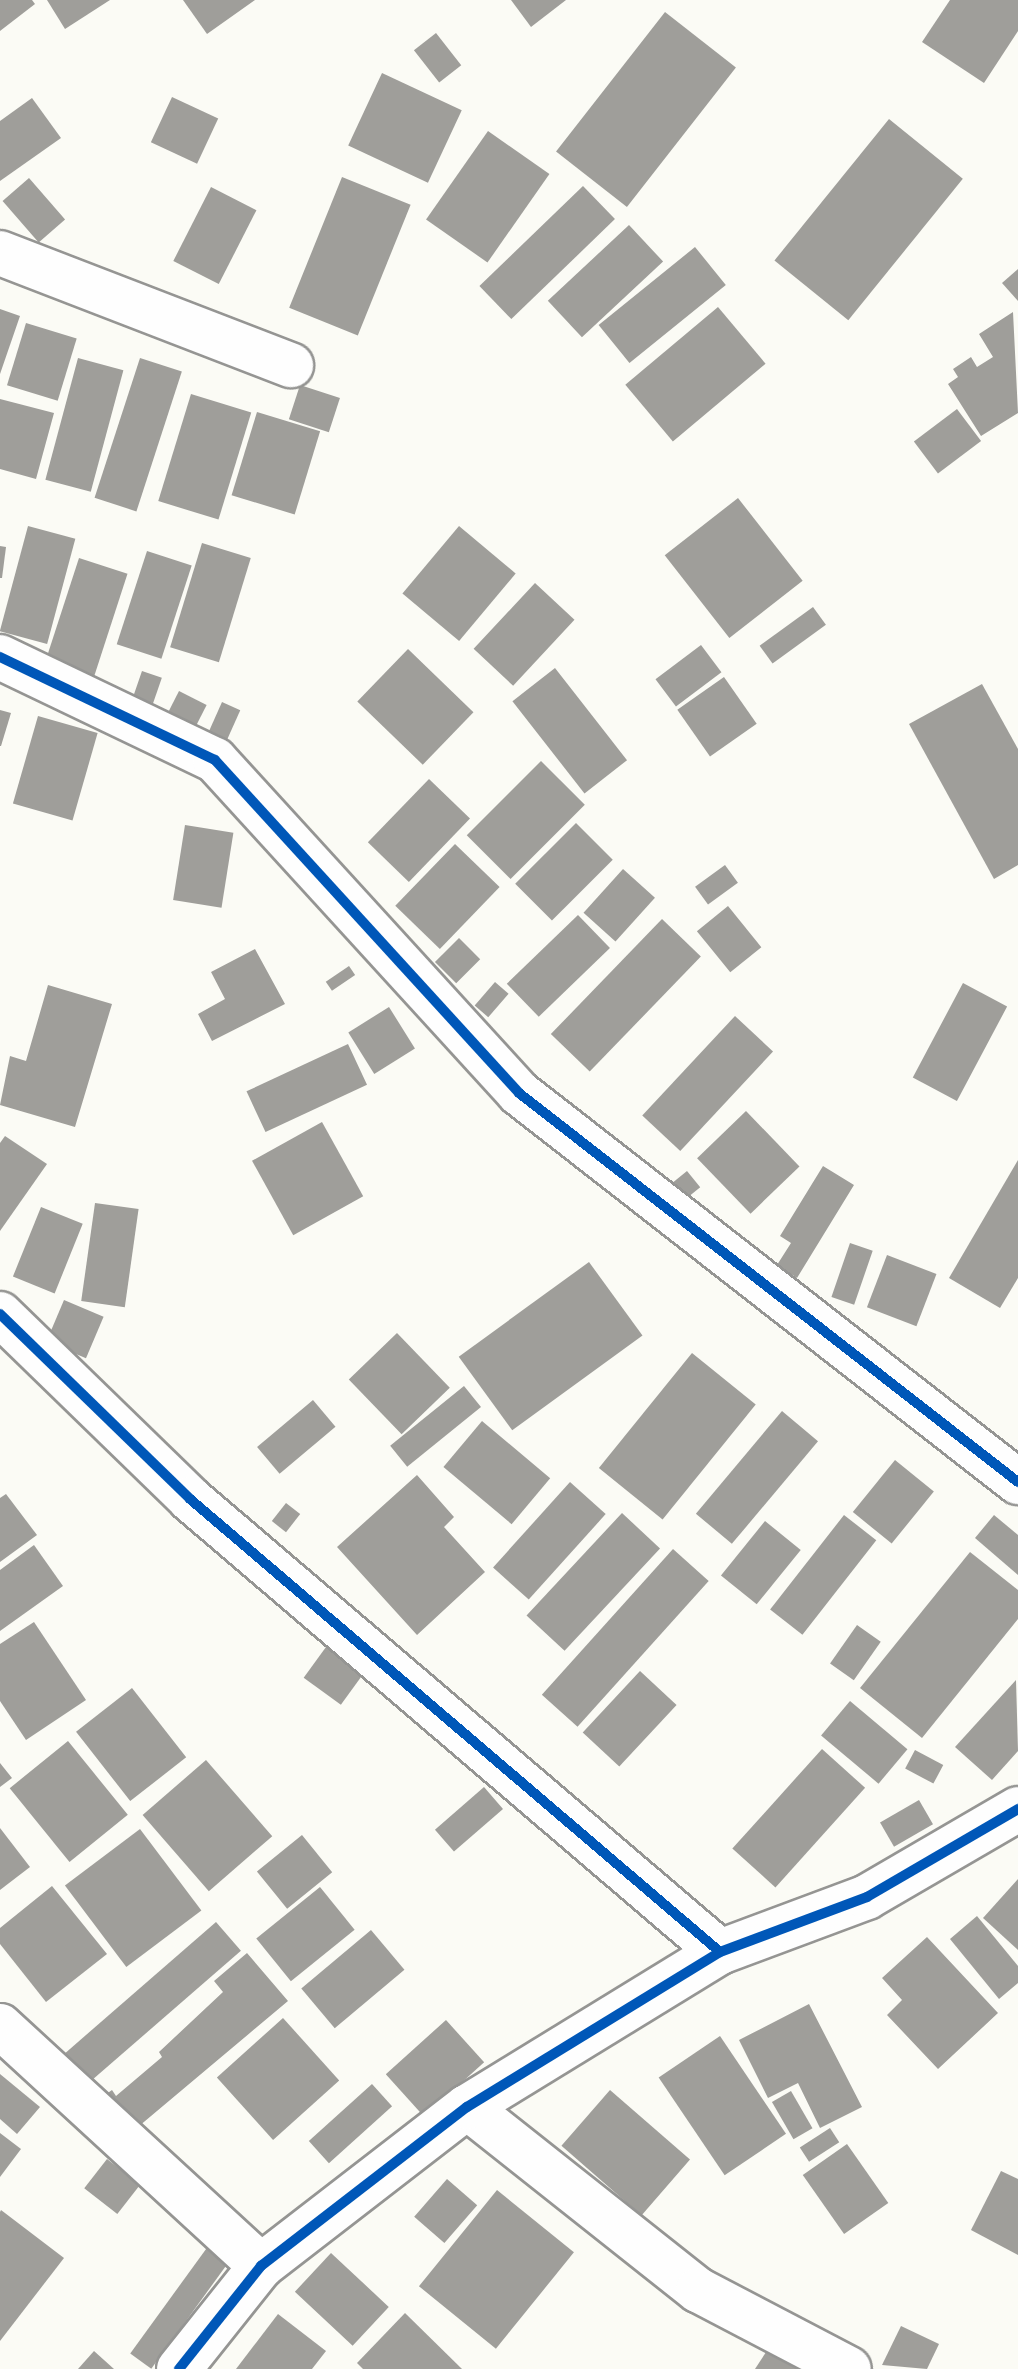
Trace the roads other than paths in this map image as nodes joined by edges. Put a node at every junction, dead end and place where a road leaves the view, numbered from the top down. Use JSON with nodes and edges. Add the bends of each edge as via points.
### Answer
{"nodes":[{"id":1,"x":0,"y":253,"type":"edge"},
{"id":2,"x":291,"y":365,"type":"dead end"},
{"id":3,"x":0,"y":657,"type":"edge"},
{"id":4,"x":0,"y":1314,"type":"edge"},
{"id":5,"x":1018,"y":1482,"type":"edge"},
{"id":6,"x":1013,"y":1822,"type":"edge"},
{"id":7,"x":720,"y":1952,"type":"junction"},
{"id":8,"x":0,"y":2026,"type":"edge"},
{"id":9,"x":467,"y":2107,"type":"junction"},
{"id":10,"x":261,"y":2266,"type":"junction"},
{"id":11,"x":179,"y":2369,"type":"edge"},
{"id":12,"x":849,"y":2369,"type":"edge"}],
"edges":[{"from":1,"to":2,"type":"street"},
{"from":3,"to":5,"type":"street","via":[[215,760],[519,1093]]},
{"from":4,"to":7,"type":"street","via":[[71,1391],[190,1499]]},
{"from":6,"to":7,"type":"street","via":[[867,1897]]},
{"from":7,"to":9,"type":"street"},
{"from":8,"to":10,"type":"street"},
{"from":9,"to":10,"type":"street"},
{"from":9,"to":12,"type":"street","via":[[698,2290]]},
{"from":10,"to":11,"type":"street"}]}
